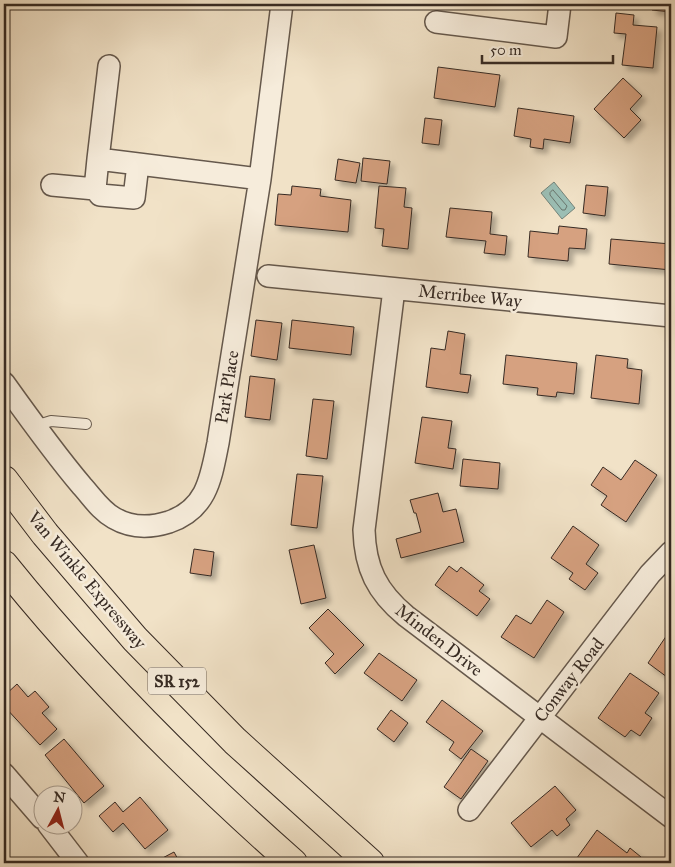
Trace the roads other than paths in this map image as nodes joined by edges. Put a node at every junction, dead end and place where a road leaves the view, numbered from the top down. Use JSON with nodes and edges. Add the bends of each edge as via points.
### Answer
{"nodes":[{"id":1,"x":282,"y":4,"type":"edge"},
{"id":2,"x":560,"y":4,"type":"edge"},
{"id":3,"x":436,"y":22,"type":"dead end"},
{"id":4,"x":109,"y":66,"type":"dead end"},
{"id":5,"x":98,"y":159,"type":"junction"},
{"id":6,"x":138,"y":164,"type":"junction"},
{"id":7,"x":260,"y":179,"type":"junction"},
{"id":8,"x":52,"y":185,"type":"dead end"},
{"id":9,"x":95,"y":189,"type":"junction"},
{"id":10,"x":268,"y":276,"type":"dead end"},
{"id":11,"x":394,"y":289,"type":"junction"},
{"id":12,"x":671,"y":316,"type":"edge"},
{"id":13,"x":4,"y":383,"type":"edge"},
{"id":14,"x":86,"y":424,"type":"dead end"},
{"id":15,"x":35,"y":426,"type":"junction"},
{"id":16,"x":4,"y":480,"type":"edge"},
{"id":17,"x":671,"y":552,"type":"edge"},
{"id":18,"x":4,"y":565,"type":"edge"},
{"id":19,"x":540,"y":718,"type":"junction"},
{"id":20,"x":4,"y":774,"type":"edge"},
{"id":21,"x":32,"y":806,"type":"edge"},
{"id":22,"x":468,"y":810,"type":"dead end"},
{"id":23,"x":671,"y":818,"type":"edge"},
{"id":24,"x":56,"y":834,"type":"edge"},
{"id":25,"x":78,"y":863,"type":"edge"},
{"id":26,"x":293,"y":863,"type":"edge"},
{"id":27,"x":370,"y":863,"type":"edge"}],
"edges":[{"from":1,"to":7,"type":"street","name":"Park Place"},
{"from":2,"to":3,"type":"street","via":[[556,37]]},
{"from":4,"to":5,"type":"street"},
{"from":5,"to":6,"type":"street"},
{"from":5,"to":9,"type":"street"},
{"from":6,"to":7,"type":"street"},
{"from":6,"to":9,"type":"street","via":[[134,198],[100,195]]},
{"from":7,"to":15,"type":"street","name":"Park Place","via":[[214,460],[208,486],[197,503],[184,515],[163,524],[139,526],[121,522],[99,506]]},
{"from":8,"to":9,"type":"street"},
{"from":10,"to":11,"type":"street","name":"Merribee Way"},
{"from":11,"to":12,"type":"street","name":"Merribee Way"},
{"from":11,"to":19,"type":"street","name":"Minden Drive","via":[[364,530],[371,571],[395,607]]},
{"from":13,"to":15,"type":"street","name":"Park Place"},
{"from":14,"to":15,"type":"lane","via":[[51,421]]},
{"from":16,"to":27,"type":"main road","name":"Van Winkle Expressway","number":"SR 152","via":[[45,534],[135,638],[235,741]]},
{"from":17,"to":19,"type":"street","name":"Conway Road","via":[[650,574]]},
{"from":18,"to":26,"type":"main road","number":"SR 152","via":[[82,657],[135,713],[217,795]]},
{"from":19,"to":22,"type":"street","name":"Conway Road"},
{"from":19,"to":23,"type":"street","name":"Minden Drive"},
{"from":20,"to":21,"type":"street"},
{"from":24,"to":25,"type":"street"}]}
